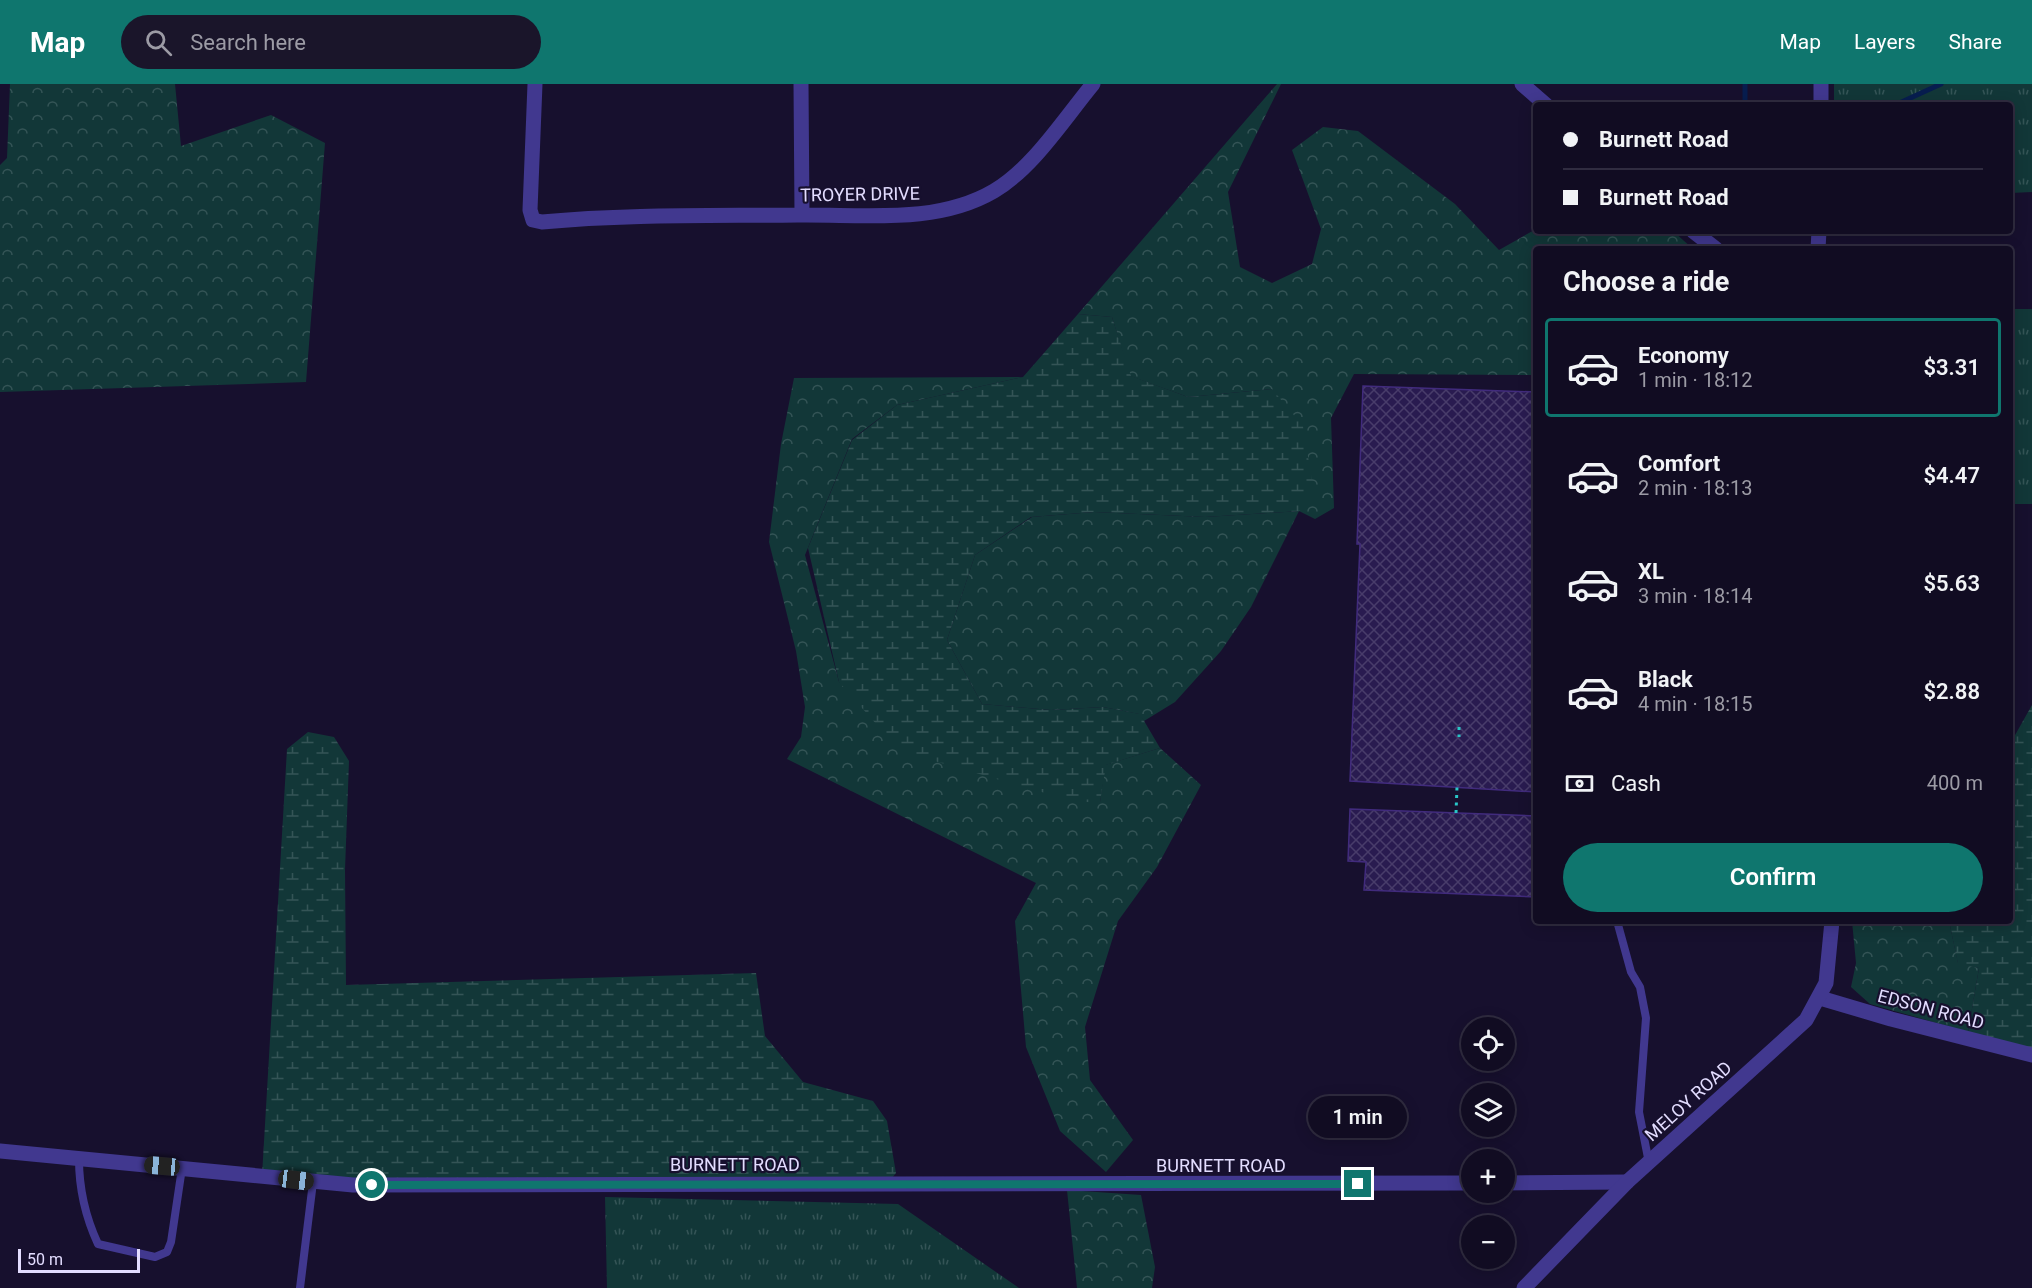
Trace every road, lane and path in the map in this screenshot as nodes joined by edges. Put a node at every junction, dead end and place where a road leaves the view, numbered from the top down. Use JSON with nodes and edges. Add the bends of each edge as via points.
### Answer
{"nodes":[{"id":1,"x":535,"y":84,"type":"edge"},
{"id":2,"x":801,"y":84,"type":"edge"},
{"id":3,"x":1093,"y":84,"type":"edge"},
{"id":4,"x":1522,"y":84,"type":"edge"},
{"id":5,"x":1821,"y":84,"type":"edge"},
{"id":6,"x":1543,"y":102,"type":"edge"},
{"id":7,"x":1821,"y":102,"type":"edge"},
{"id":8,"x":802,"y":215,"type":"junction"},
{"id":9,"x":1697,"y":234,"type":"edge"},
{"id":10,"x":1712,"y":246,"type":"edge"},
{"id":11,"x":1459,"y":727,"type":"dead end"},
{"id":12,"x":1459,"y":737,"type":"dead end"},
{"id":13,"x":1457,"y":787,"type":"dead end"},
{"id":14,"x":1456,"y":813,"type":"dead end"},
{"id":15,"x":1618,"y":924,"type":"edge"},
{"id":16,"x":1832,"y":924,"type":"edge"},
{"id":17,"x":1820,"y":998,"type":"junction"},
{"id":18,"x":2032,"y":1055,"type":"edge"},
{"id":19,"x":0,"y":1151,"type":"edge"},
{"id":20,"x":79,"y":1159,"type":"junction"},
{"id":21,"x":1649,"y":1162,"type":"junction"},
{"id":22,"x":182,"y":1168,"type":"junction"},
{"id":23,"x":313,"y":1182,"type":"junction"},
{"id":24,"x":1627,"y":1182,"type":"junction"},
{"id":25,"x":1461,"y":1183,"type":"edge"},
{"id":26,"x":1515,"y":1183,"type":"edge"},
{"id":27,"x":300,"y":1288,"type":"edge"},
{"id":28,"x":1524,"y":1288,"type":"edge"}],
"edges":[{"from":1,"to":8,"type":"street","name":"TROYER DRIVE","via":[[530,210],[533,220]]},
{"from":2,"to":8,"type":"street"},
{"from":3,"to":8,"type":"street","name":"TROYER DRIVE","via":[[1025,167],[979,200],[937,212]]},
{"from":4,"to":6,"type":"street"},
{"from":5,"to":7,"type":"street"},
{"from":9,"to":10,"type":"street"},
{"from":11,"to":12,"type":"path"},
{"from":13,"to":14,"type":"path"},
{"from":15,"to":21,"type":"lane","via":[[1627,961],[1640,987],[1646,1018],[1639,1112]]},
{"from":16,"to":17,"type":"street","name":"MELOY ROAD","via":[[1829,970]]},
{"from":17,"to":18,"type":"street","name":"EDSON ROAD"},
{"from":17,"to":21,"type":"street","name":"MELOY ROAD","via":[[1792,1034]]},
{"from":19,"to":20,"type":"street","name":"BURNETT ROAD"},
{"from":20,"to":22,"type":"street","name":"BURNETT ROAD"},
{"from":20,"to":22,"type":"lane","via":[[79,1186],[87,1221],[98,1244],[155,1257],[167,1252],[171,1242]]},
{"from":21,"to":24,"type":"street","name":"MELOY ROAD"},
{"from":22,"to":23,"type":"street","name":"BURNETT ROAD"},
{"from":23,"to":25,"type":"street","name":"BURNETT ROAD","via":[[1000,1186]]},
{"from":23,"to":27,"type":"lane"},
{"from":24,"to":26,"type":"street"},
{"from":24,"to":28,"type":"street","name":"MELOY ROAD"}]}
